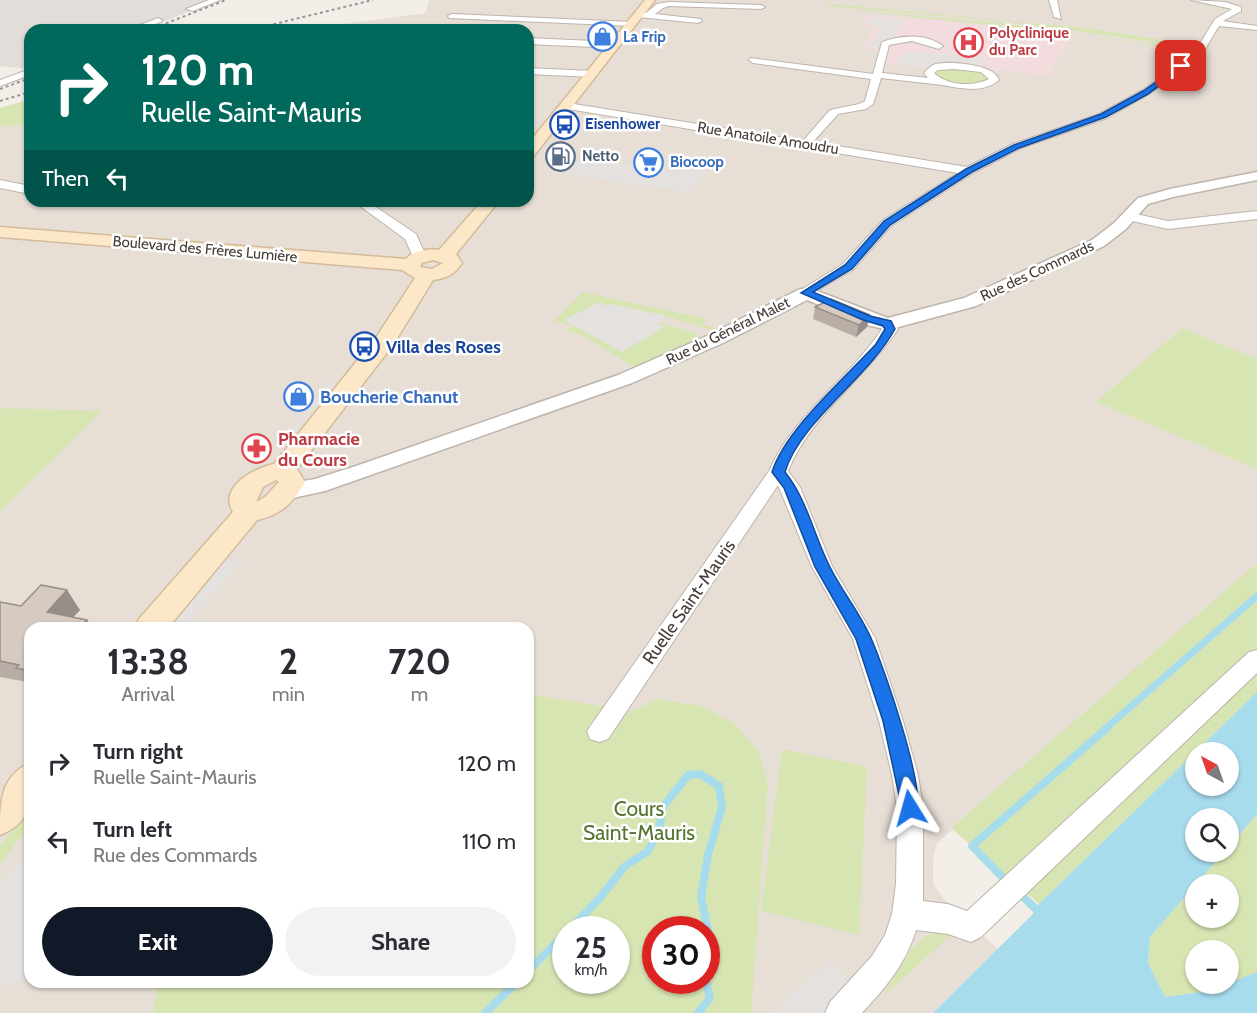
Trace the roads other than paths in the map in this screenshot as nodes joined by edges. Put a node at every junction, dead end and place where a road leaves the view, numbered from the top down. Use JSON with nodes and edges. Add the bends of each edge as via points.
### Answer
{"nodes":[{"id":1,"x":216,"y":0,"type":"edge"},
{"id":2,"x":650,"y":0,"type":"edge"},
{"id":3,"x":1053,"y":0,"type":"edge"},
{"id":4,"x":1195,"y":0,"type":"edge"},
{"id":5,"x":761,"y":7,"type":"dead end"},
{"id":6,"x":190,"y":9,"type":"dead end"},
{"id":7,"x":452,"y":16,"type":"dead end"},
{"id":8,"x":1058,"y":16,"type":"dead end"},
{"id":9,"x":639,"y":19,"type":"junction"},
{"id":10,"x":158,"y":20,"type":"dead end"},
{"id":11,"x":698,"y":21,"type":"dead end"},
{"id":12,"x":1217,"y":23,"type":"junction"},
{"id":13,"x":147,"y":24,"type":"edge"},
{"id":14,"x":1257,"y":28,"type":"edge"},
{"id":15,"x":534,"y":41,"type":"edge"},
{"id":16,"x":616,"y":45,"type":"junction"},
{"id":17,"x":916,"y":50,"type":"dead end"},
{"id":18,"x":896,"y":53,"type":"dead end"},
{"id":19,"x":882,"y":55,"type":"junction"},
{"id":20,"x":753,"y":60,"type":"dead end"},
{"id":21,"x":534,"y":71,"type":"edge"},
{"id":22,"x":24,"y":74,"type":"edge"},
{"id":23,"x":593,"y":74,"type":"junction"},
{"id":24,"x":877,"y":76,"type":"junction"},
{"id":25,"x":943,"y":82,"type":"junction"},
{"id":26,"x":0,"y":83,"type":"edge"},
{"id":27,"x":568,"y":106,"type":"junction"},
{"id":28,"x":806,"y":144,"type":"junction"},
{"id":29,"x":534,"y":147,"type":"edge"},
{"id":30,"x":969,"y":171,"type":"junction"},
{"id":31,"x":1257,"y":176,"type":"edge"},
{"id":32,"x":0,"y":184,"type":"edge"},
{"id":33,"x":24,"y":188,"type":"edge"},
{"id":34,"x":368,"y":207,"type":"edge"},
{"id":35,"x":486,"y":207,"type":"edge"},
{"id":36,"x":1257,"y":215,"type":"edge"},
{"id":37,"x":1127,"y":216,"type":"junction"},
{"id":38,"x":0,"y":232,"type":"edge"},
{"id":39,"x":419,"y":265,"type":"junction"},
{"id":40,"x":806,"y":293,"type":"junction"},
{"id":41,"x":888,"y":324,"type":"junction"},
{"id":42,"x":778,"y":472,"type":"junction"},
{"id":43,"x":284,"y":481,"type":"junction"},
{"id":44,"x":155,"y":622,"type":"edge"},
{"id":45,"x":1257,"y":659,"type":"edge"},
{"id":46,"x":599,"y":731,"type":"dead end"},
{"id":47,"x":24,"y":787,"type":"edge"},
{"id":48,"x":0,"y":817,"type":"edge"},
{"id":49,"x":907,"y":914,"type":"junction"},
{"id":50,"x":841,"y":1013,"type":"edge"}],
"edges":[{"from":1,"to":6,"type":"street"},
{"from":2,"to":9,"type":"main road"},
{"from":3,"to":8,"type":"street"},
{"from":4,"to":12,"type":"street","name":"Rue du Général Malet","via":[[1225,4],[1237,10]]},
{"from":5,"to":9,"type":"street","via":[[669,4]]},
{"from":7,"to":9,"type":"street"},
{"from":9,"to":11,"type":"street"},
{"from":9,"to":16,"type":"main road"},
{"from":10,"to":13,"type":"street"},
{"from":12,"to":14,"type":"street"},
{"from":12,"to":30,"type":"street","name":"Rue du Général Malet","via":[[1201,50],[1146,92],[1103,116],[1017,146]]},
{"from":15,"to":16,"type":"street"},
{"from":16,"to":23,"type":"main road"},
{"from":17,"to":19,"type":"street","via":[[943,45],[899,39],[885,44]]},
{"from":18,"to":19,"type":"street"},
{"from":19,"to":24,"type":"street"},
{"from":20,"to":24,"type":"street"},
{"from":21,"to":23,"type":"street"},
{"from":22,"to":26,"type":"street"},
{"from":23,"to":27,"type":"main road"},
{"from":24,"to":25,"type":"street"},
{"from":24,"to":28,"type":"street","via":[[868,105],[834,112]]},
{"from":25,"to":25,"type":"street","via":[[975,86],[990,83],[994,77],[965,66],[931,70],[930,76]]},
{"from":27,"to":28,"type":"street","name":"Rue Anatoile Amoudru"},
{"from":27,"to":29,"type":"main road"},
{"from":28,"to":30,"type":"street","name":"Rue Anatoile Amoudru"},
{"from":30,"to":40,"type":"street","name":"Rue du Général Malet","via":[[887,223],[848,267]]},
{"from":31,"to":37,"type":"street","name":"Rue des Commards","via":[[1152,198]]},
{"from":32,"to":33,"type":"street"},
{"from":34,"to":39,"type":"street","via":[[411,237]]},
{"from":35,"to":39,"type":"main road","via":[[444,255],[452,259],[452,266],[442,272]]},
{"from":36,"to":37,"type":"street","via":[[1168,225]]},
{"from":37,"to":41,"type":"street","name":"Rue des Commards","via":[[1098,243],[990,294]]},
{"from":38,"to":39,"type":"main road","name":"Boulevard des Frères Lumière"},
{"from":39,"to":43,"type":"main road","via":[[385,340]]},
{"from":40,"to":41,"type":"street"},
{"from":40,"to":43,"type":"street","name":"Rue du Général Malet","via":[[625,379],[317,486]]},
{"from":41,"to":42,"type":"street","name":"Ruelle Saint-Mauris","via":[[890,329],[880,346],[803,430]]},
{"from":42,"to":46,"type":"street","name":"Ruelle Saint-Mauris"},
{"from":42,"to":49,"type":"street","via":[[790,487],[822,567],[864,638],[891,721],[910,808]]},
{"from":43,"to":44,"type":"main road","via":[[277,503],[269,509],[249,511]]},
{"from":45,"to":49,"type":"street","via":[[971,927],[948,919]]},
{"from":47,"to":48,"type":"main road"},
{"from":49,"to":50,"type":"street","via":[[883,967]]}]}
